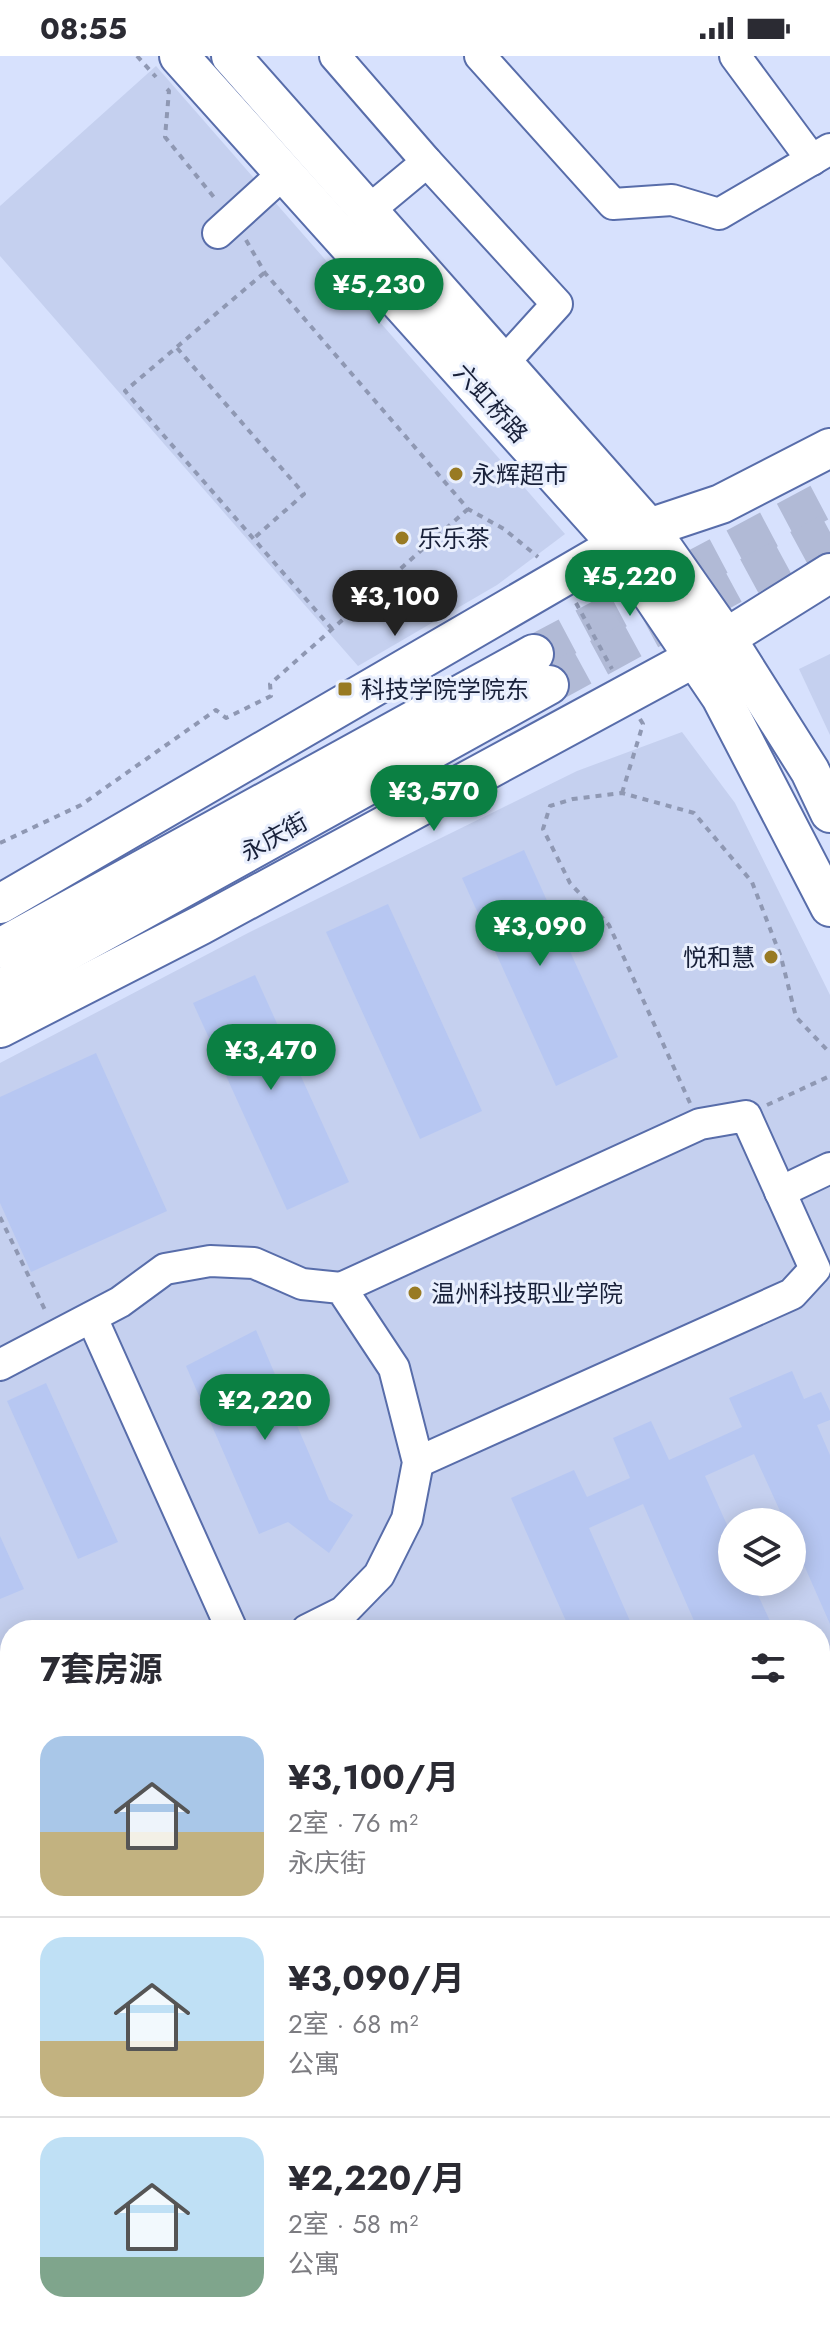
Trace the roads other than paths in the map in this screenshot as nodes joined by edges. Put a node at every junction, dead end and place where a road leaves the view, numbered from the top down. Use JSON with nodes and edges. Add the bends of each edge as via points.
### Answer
{"nodes":[{"id":1,"x":179,"y":56,"type":"edge"},
{"id":2,"x":231,"y":56,"type":"edge"},
{"id":3,"x":335,"y":56,"type":"edge"},
{"id":4,"x":480,"y":56,"type":"edge"},
{"id":5,"x":735,"y":56,"type":"edge"},
{"id":6,"x":821,"y":154,"type":"edge"},
{"id":7,"x":427,"y":162,"type":"junction"},
{"id":8,"x":284,"y":173,"type":"junction"},
{"id":9,"x":368,"y":211,"type":"junction"},
{"id":10,"x":225,"y":227,"type":"road end"},
{"id":11,"x":508,"y":358,"type":"dead end"},
{"id":12,"x":830,"y":448,"type":"edge"},
{"id":13,"x":633,"y":536,"type":"junction"},
{"id":14,"x":830,"y":573,"type":"edge"},
{"id":15,"x":726,"y":638,"type":"junction"},
{"id":16,"x":694,"y":658,"type":"junction"},
{"id":17,"x":830,"y":813,"type":"edge"},
{"id":18,"x":0,"y":904,"type":"edge"},
{"id":19,"x":830,"y":907,"type":"edge"},
{"id":20,"x":0,"y":948,"type":"edge"},
{"id":21,"x":127,"y":963,"type":"junction"},
{"id":22,"x":0,"y":989,"type":"edge"},
{"id":23,"x":0,"y":1011,"type":"edge"},
{"id":24,"x":0,"y":1028,"type":"edge"},
{"id":25,"x":830,"y":1168,"type":"edge"},
{"id":26,"x":780,"y":1192,"type":"junction"},
{"id":27,"x":341,"y":1288,"type":"junction"},
{"id":28,"x":92,"y":1318,"type":"junction"},
{"id":29,"x":0,"y":1365,"type":"edge"},
{"id":30,"x":418,"y":1462,"type":"junction"},
{"id":31,"x":228,"y":1620,"type":"edge"},
{"id":32,"x":327,"y":1620,"type":"edge"}],
"edges":[{"from":1,"to":8,"type":"main road","name":"六虹桥路"},
{"from":2,"to":9,"type":"main road","name":"六虹桥路"},
{"from":3,"to":7,"type":"street"},
{"from":4,"to":6,"type":"street","via":[[613,204],[672,200],[719,214]]},
{"from":5,"to":6,"type":"street"},
{"from":7,"to":9,"type":"street"},
{"from":7,"to":11,"type":"street","via":[[557,304]]},
{"from":8,"to":10,"type":"street"},
{"from":8,"to":13,"type":"main road","name":"六虹桥路"},
{"from":9,"to":13,"type":"main road","name":"六虹桥路"},
{"from":12,"to":13,"type":"main road","via":[[721,504]]},
{"from":13,"to":15,"type":"main road","name":"六虹桥路"},
{"from":13,"to":16,"type":"main road","name":"六虹桥路"},
{"from":13,"to":18,"type":"main road"},
{"from":14,"to":15,"type":"main road"},
{"from":15,"to":16,"type":"main road"},
{"from":15,"to":17,"type":"main road","name":"六虹桥路","via":[[810,771]]},
{"from":16,"to":19,"type":"main road","name":"六虹桥路","via":[[721,697]]},
{"from":16,"to":21,"type":"main road"},
{"from":20,"to":22,"type":"main road","name":"永庆街","via":[[541,670]]},
{"from":21,"to":23,"type":"main road"},
{"from":21,"to":24,"type":"main road"},
{"from":25,"to":26,"type":"street"},
{"from":26,"to":27,"type":"street","via":[[746,1116],[700,1124]]},
{"from":26,"to":30,"type":"street","via":[[815,1269],[792,1294]]},
{"from":27,"to":28,"type":"street","via":[[302,1284],[254,1263],[210,1261],[165,1269]]},
{"from":27,"to":30,"type":"street","via":[[394,1368]]},
{"from":28,"to":29,"type":"street"},
{"from":28,"to":31,"type":"street"},
{"from":30,"to":32,"type":"street","via":[[407,1519],[379,1575],[343,1612]]}]}
